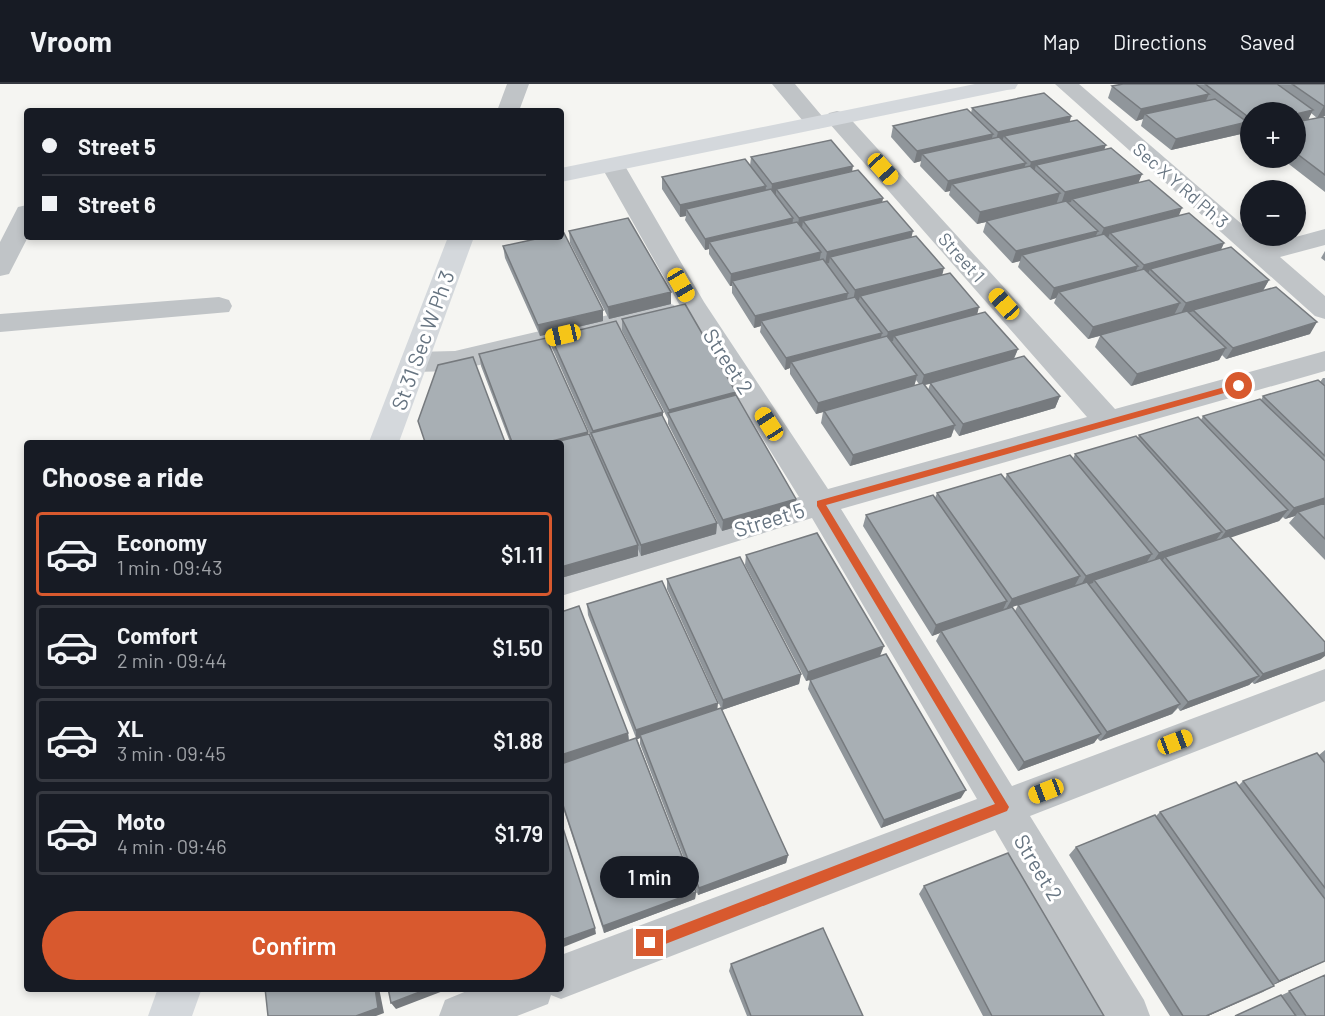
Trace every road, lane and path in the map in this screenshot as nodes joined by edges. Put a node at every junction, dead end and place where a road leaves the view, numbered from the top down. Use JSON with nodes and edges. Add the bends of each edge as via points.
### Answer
{"nodes":[{"id":1,"x":518,"y":84,"type":"edge"},
{"id":2,"x":783,"y":84,"type":"edge"},
{"id":3,"x":1007,"y":84,"type":"edge"},
{"id":4,"x":1066,"y":84,"type":"edge"},
{"id":5,"x":509,"y":108,"type":"edge"},
{"id":6,"x":827,"y":120,"type":"junction"},
{"id":7,"x":613,"y":166,"type":"junction"},
{"id":8,"x":564,"y":174,"type":"edge"},
{"id":9,"x":0,"y":209,"type":"edge"},
{"id":10,"x":24,"y":210,"type":"edge"},
{"id":11,"x":24,"y":216,"type":"edge"},
{"id":12,"x":1325,"y":237,"type":"edge"},
{"id":13,"x":460,"y":240,"type":"edge"},
{"id":14,"x":1260,"y":254,"type":"junction"},
{"id":15,"x":0,"y":268,"type":"edge"},
{"id":16,"x":692,"y":304,"type":"junction"},
{"id":17,"x":219,"y":306,"type":"dead end"},
{"id":18,"x":1325,"y":310,"type":"edge"},
{"id":19,"x":0,"y":323,"type":"edge"},
{"id":20,"x":1325,"y":361,"type":"edge"},
{"id":21,"x":414,"y":362,"type":"junction"},
{"id":22,"x":1110,"y":423,"type":"junction"},
{"id":23,"x":385,"y":440,"type":"edge"},
{"id":24,"x":820,"y":503,"type":"junction"},
{"id":25,"x":564,"y":581,"type":"edge"},
{"id":26,"x":1325,"y":685,"type":"edge"},
{"id":27,"x":1003,"y":807,"type":"junction"},
{"id":28,"x":564,"y":976,"type":"edge"},
{"id":29,"x":179,"y":992,"type":"edge"},
{"id":30,"x":522,"y":992,"type":"edge"},
{"id":31,"x":170,"y":1016,"type":"edge"},
{"id":32,"x":461,"y":1016,"type":"edge"},
{"id":33,"x":1128,"y":1016,"type":"edge"}],
"edges":[{"from":1,"to":5,"type":"street"},
{"from":2,"to":6,"type":"street","name":"Street 1"},
{"from":3,"to":6,"type":"main road"},
{"from":4,"to":14,"type":"street","name":"Sec X Y Rd Ph 3"},
{"from":6,"to":7,"type":"main road"},
{"from":6,"to":22,"type":"street","name":"Street 1"},
{"from":7,"to":8,"type":"main road"},
{"from":7,"to":16,"type":"street","name":"Street 2"},
{"from":9,"to":10,"type":"street"},
{"from":11,"to":15,"type":"street"},
{"from":12,"to":14,"type":"street"},
{"from":13,"to":21,"type":"main road","name":"St 31 Sec W Ph 3"},
{"from":14,"to":18,"type":"street","name":"Sec X Y Rd Ph 3"},
{"from":16,"to":21,"type":"street","via":[[455,361]]},
{"from":16,"to":24,"type":"street","name":"Street 2"},
{"from":17,"to":19,"type":"street"},
{"from":20,"to":22,"type":"street","name":"Street 5"},
{"from":21,"to":23,"type":"main road","name":"St 31 Sec W Ph 3"},
{"from":22,"to":24,"type":"street","name":"Street 5"},
{"from":24,"to":25,"type":"street","name":"Street 5"},
{"from":24,"to":27,"type":"street","name":"Street 2"},
{"from":26,"to":27,"type":"street"},
{"from":27,"to":28,"type":"street"},
{"from":27,"to":33,"type":"street","name":"Street 2"},
{"from":29,"to":31,"type":"main road"},
{"from":30,"to":32,"type":"street"}]}
